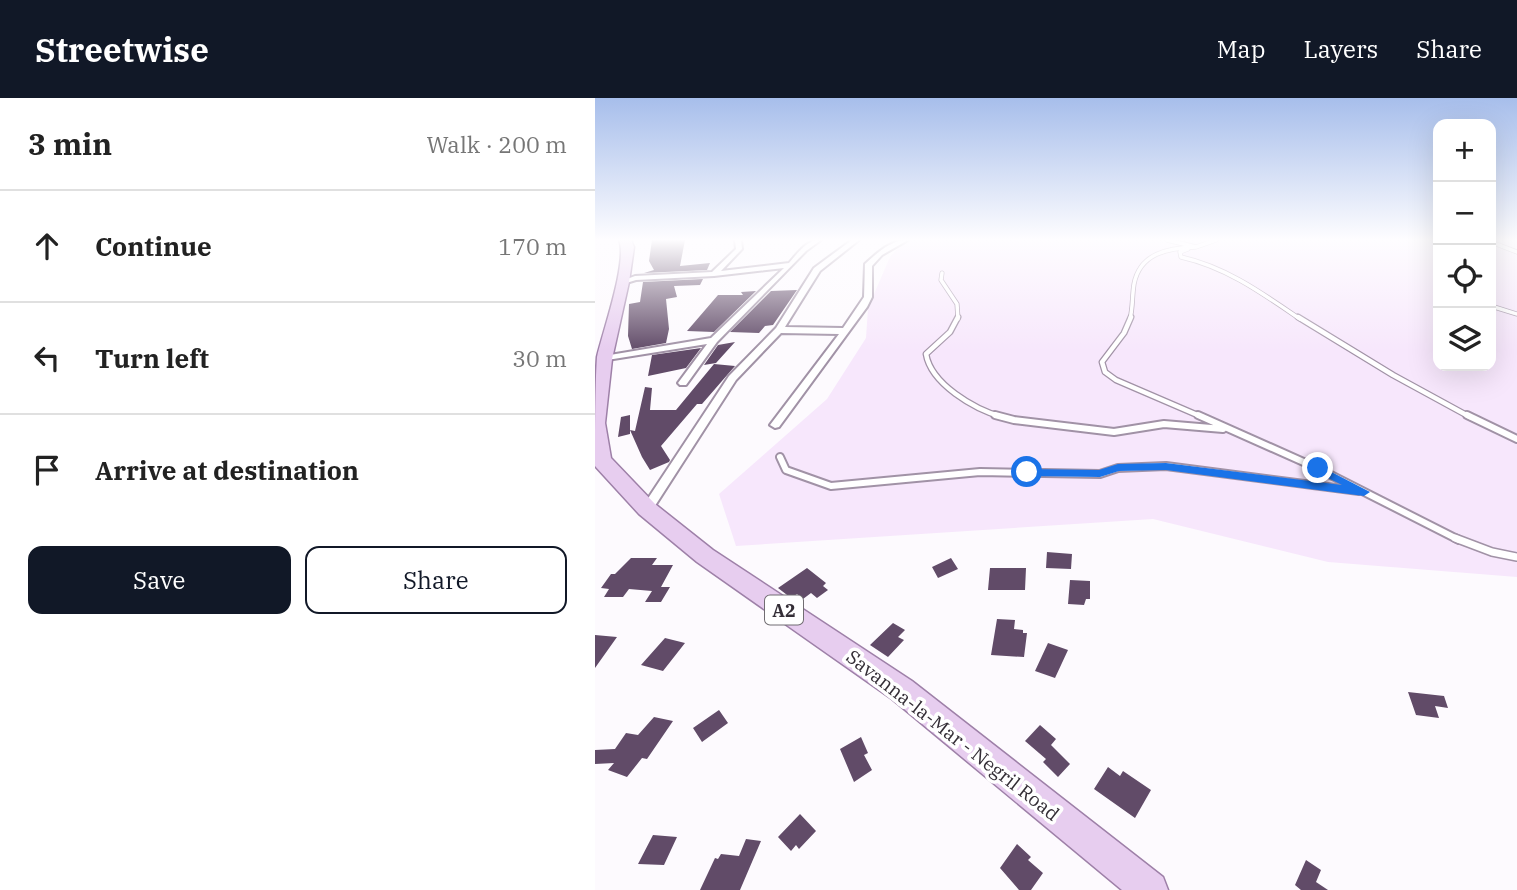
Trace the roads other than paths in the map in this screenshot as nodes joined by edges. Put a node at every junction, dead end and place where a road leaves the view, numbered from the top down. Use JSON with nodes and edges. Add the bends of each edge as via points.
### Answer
{"nodes":[{"id":1,"x":624,"y":277,"type":"edge"},
{"id":2,"x":656,"y":277,"type":"edge"},
{"id":3,"x":779,"y":277,"type":"edge"},
{"id":4,"x":813,"y":277,"type":"edge"},
{"id":5,"x":868,"y":277,"type":"edge"},
{"id":6,"x":941,"y":277,"type":"edge"},
{"id":7,"x":1136,"y":277,"type":"edge"},
{"id":8,"x":1235,"y":277,"type":"edge"},
{"id":9,"x":623,"y":282,"type":"junction"},
{"id":10,"x":1496,"y":308,"type":"edge"},
{"id":11,"x":1517,"y":314,"type":"edge"},
{"id":12,"x":779,"y":330,"type":"junction"},
{"id":13,"x":845,"y":331,"type":"junction"},
{"id":14,"x":714,"y":340,"type":"junction"},
{"id":15,"x":604,"y":359,"type":"junction"},
{"id":16,"x":684,"y":383,"type":"dead end"},
{"id":17,"x":775,"y":425,"type":"dead end"},
{"id":18,"x":1232,"y":430,"type":"junction"},
{"id":19,"x":1517,"y":439,"type":"edge"},
{"id":20,"x":780,"y":457,"type":"dead end"},
{"id":21,"x":1364,"y":492,"type":"junction"},
{"id":22,"x":647,"y":509,"type":"junction"},
{"id":23,"x":1517,"y":557,"type":"edge"},
{"id":24,"x":1150,"y":890,"type":"edge"}],
"edges":[{"from":1,"to":9,"type":"main road","name":"Savanna-la-Mar - Negril Road","number":"A2"},
{"from":2,"to":9,"type":"street"},
{"from":3,"to":14,"type":"street"},
{"from":4,"to":12,"type":"street"},
{"from":5,"to":13,"type":"street","via":[[868,297]]},
{"from":6,"to":18,"type":"lane","via":[[958,306],[958,316],[956,327],[926,354],[928,365],[961,399],[984,412],[1114,432],[1164,424]]},
{"from":7,"to":18,"type":"lane","via":[[1129,325],[1102,362],[1105,372]]},
{"from":8,"to":19,"type":"lane","via":[[1443,403]]},
{"from":9,"to":15,"type":"main road","name":"Savanna-la-Mar - Negril Road","number":"A2"},
{"from":10,"to":11,"type":"lane"},
{"from":12,"to":13,"type":"street"},
{"from":12,"to":22,"type":"street","via":[[731,378]]},
{"from":13,"to":17,"type":"street"},
{"from":14,"to":15,"type":"street"},
{"from":14,"to":16,"type":"street"},
{"from":15,"to":22,"type":"main road","name":"Savanna-la-Mar - Negril Road","number":"A2","via":[[596,423],[600,460]]},
{"from":18,"to":21,"type":"lane"},
{"from":20,"to":21,"type":"lane","via":[[786,470],[831,486],[980,472],[1100,474],[1118,468],[1166,466]]},
{"from":21,"to":23,"type":"lane","via":[[1453,536]]},
{"from":22,"to":24,"type":"main road","name":"Savanna-la-Mar - Negril Road","number":"A2","via":[[705,556],[902,690]]}]}
